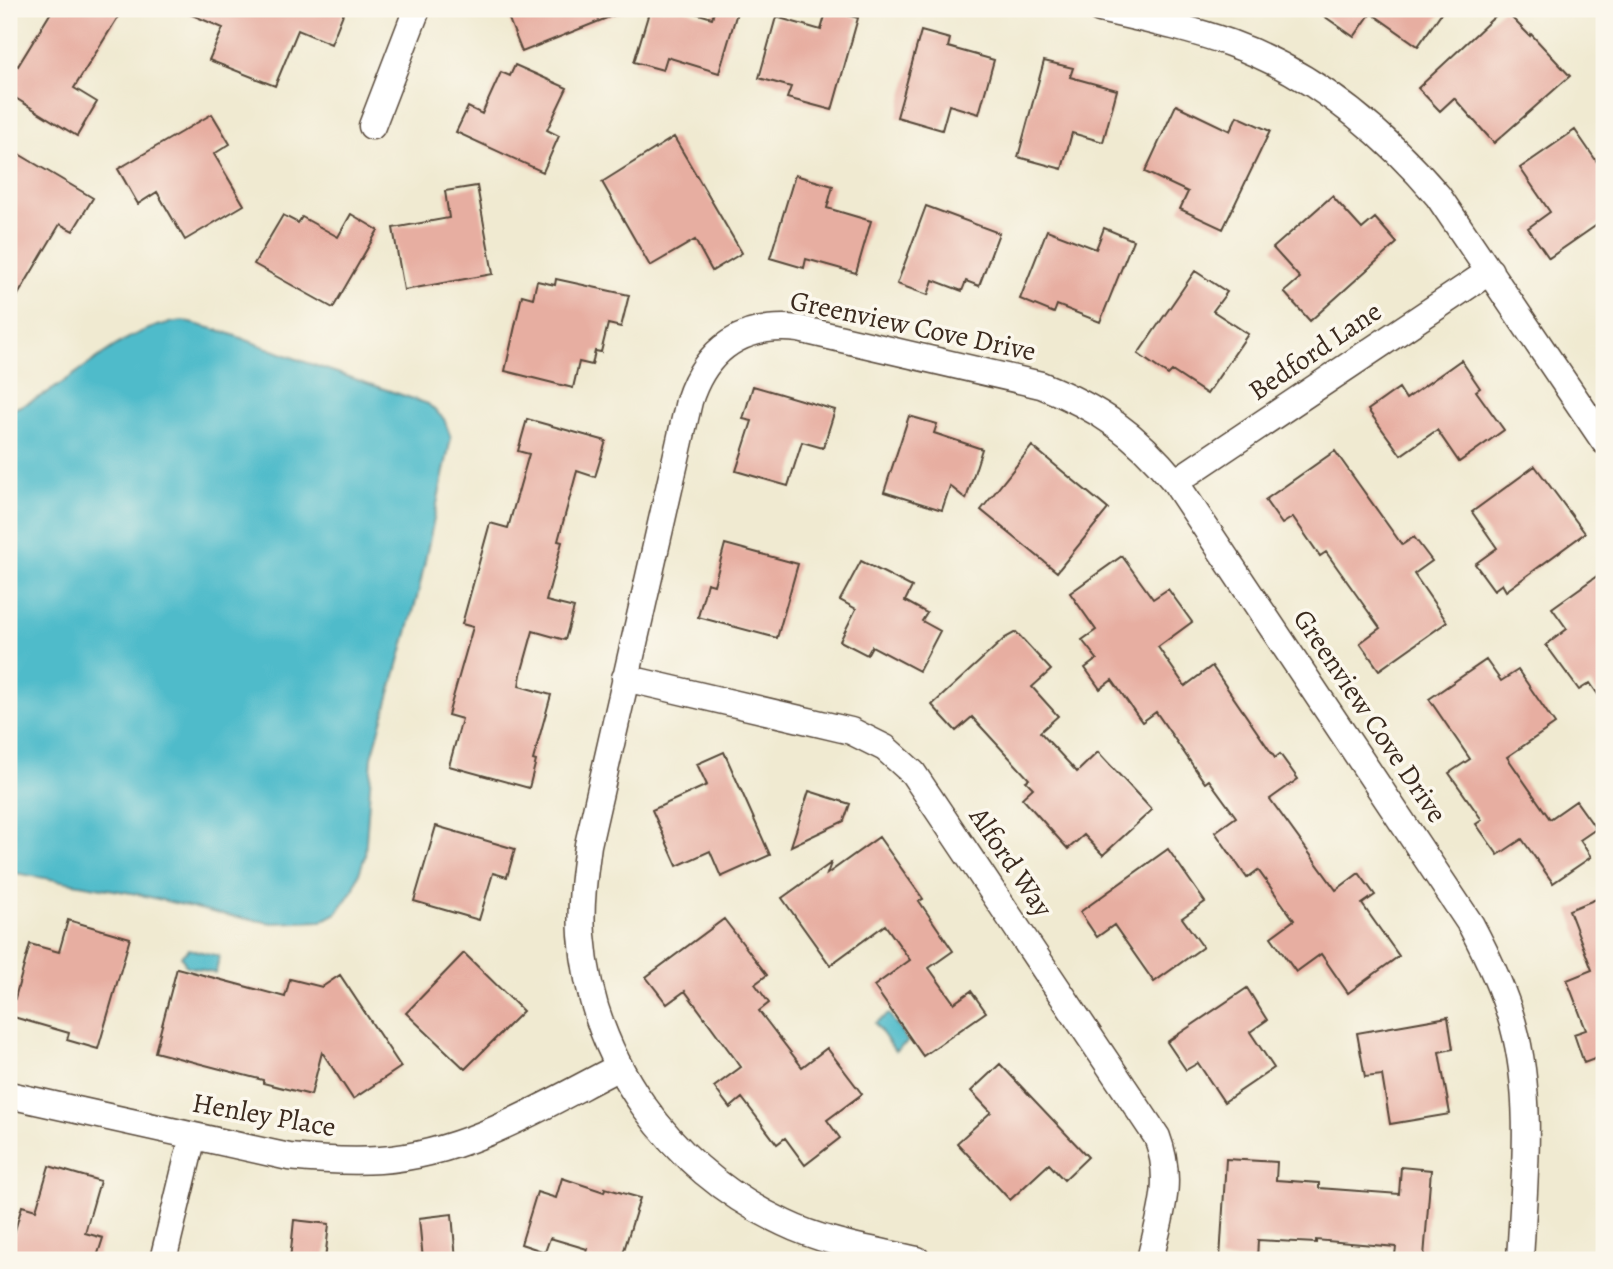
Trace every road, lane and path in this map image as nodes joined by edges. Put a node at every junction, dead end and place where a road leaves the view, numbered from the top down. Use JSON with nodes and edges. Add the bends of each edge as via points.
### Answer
{"nodes":[{"id":1,"x":417,"y":9,"type":"edge"},
{"id":2,"x":1100,"y":9,"type":"edge"},
{"id":3,"x":372,"y":126,"type":"dead end"},
{"id":4,"x":1490,"y":271,"type":"junction"},
{"id":5,"x":1604,"y":441,"type":"edge"},
{"id":6,"x":1175,"y":482,"type":"junction"},
{"id":7,"x":625,"y":678,"type":"junction"},
{"id":8,"x":619,"y":1067,"type":"junction"},
{"id":9,"x":9,"y":1095,"type":"edge"},
{"id":10,"x":193,"y":1136,"type":"junction"},
{"id":11,"x":163,"y":1260,"type":"edge"},
{"id":12,"x":917,"y":1260,"type":"edge"},
{"id":13,"x":1150,"y":1260,"type":"edge"},
{"id":14,"x":1520,"y":1260,"type":"edge"}],
"edges":[{"from":1,"to":3,"type":"street"},
{"from":2,"to":4,"type":"street","via":[[1231,43],[1320,88],[1369,124],[1412,165]]},
{"from":4,"to":5,"type":"street"},
{"from":4,"to":6,"type":"street","name":"Bedford Lane"},
{"from":6,"to":7,"type":"street","name":"Greenview Cove Drive","via":[[1143,445],[1112,420],[1041,385],[799,329],[772,328],[746,334],[716,353],[695,382]]},
{"from":6,"to":14,"type":"street","name":"Greenview Cove Drive","via":[[1471,925],[1496,974],[1524,1080]]},
{"from":7,"to":8,"type":"street","name":"Greenview Cove Drive","via":[[582,890],[582,936],[589,981]]},
{"from":7,"to":13,"type":"street","name":"Alford Way","via":[[851,731],[885,748],[913,773],[1157,1137],[1167,1175]]},
{"from":8,"to":10,"type":"street","name":"Henley Place","via":[[473,1139],[382,1160],[289,1157]]},
{"from":8,"to":12,"type":"street","name":"Greenview Cove Drive","via":[[675,1146],[745,1203],[828,1240]]},
{"from":9,"to":10,"type":"street","name":"Henley Place"},
{"from":10,"to":11,"type":"street"}]}
